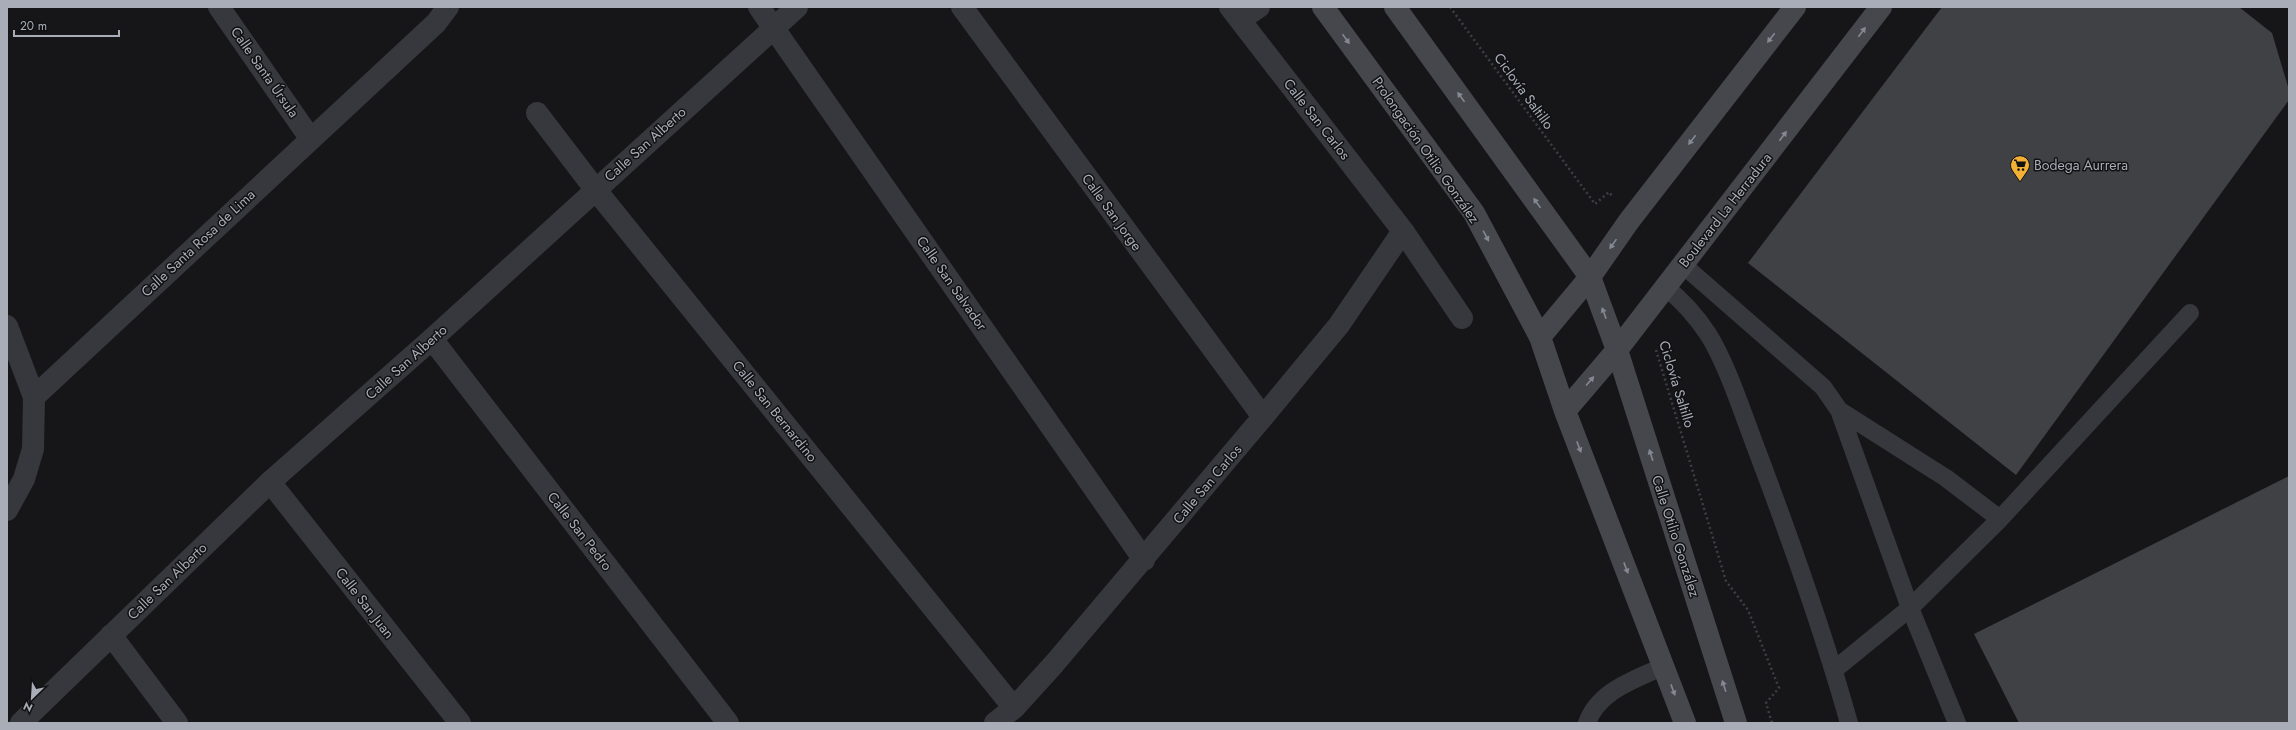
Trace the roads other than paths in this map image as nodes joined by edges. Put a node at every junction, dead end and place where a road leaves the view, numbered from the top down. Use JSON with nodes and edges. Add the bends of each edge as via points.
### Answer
{"nodes":[{"id":1,"x":219,"y":7,"type":"edge"},
{"id":2,"x":448,"y":7,"type":"edge"},
{"id":3,"x":759,"y":7,"type":"edge"},
{"id":4,"x":797,"y":7,"type":"edge"},
{"id":5,"x":962,"y":7,"type":"edge"},
{"id":6,"x":1259,"y":7,"type":"edge"},
{"id":7,"x":1323,"y":7,"type":"edge"},
{"id":8,"x":1396,"y":7,"type":"edge"},
{"id":9,"x":1795,"y":7,"type":"edge"},
{"id":10,"x":1881,"y":7,"type":"edge"},
{"id":11,"x":1235,"y":14,"type":"edge"},
{"id":12,"x":774,"y":28,"type":"junction"},
{"id":13,"x":537,"y":113,"type":"dead end"},
{"id":14,"x":310,"y":138,"type":"junction"},
{"id":15,"x":595,"y":189,"type":"junction"},
{"id":16,"x":1403,"y":231,"type":"junction"},
{"id":17,"x":1682,"y":264,"type":"junction"},
{"id":18,"x":1590,"y":277,"type":"junction"},
{"id":19,"x":1665,"y":287,"type":"junction"},
{"id":20,"x":2190,"y":313,"type":"dead end"},
{"id":21,"x":1462,"y":318,"type":"dead end"},
{"id":22,"x":7,"y":326,"type":"edge"},
{"id":23,"x":1540,"y":337,"type":"junction"},
{"id":24,"x":432,"y":339,"type":"junction"},
{"id":25,"x":1617,"y":350,"type":"junction"},
{"id":26,"x":34,"y":397,"type":"junction"},
{"id":27,"x":1839,"y":410,"type":"junction"},
{"id":28,"x":1565,"y":411,"type":"junction"},
{"id":29,"x":1263,"y":417,"type":"junction"},
{"id":30,"x":270,"y":482,"type":"junction"},
{"id":31,"x":7,"y":510,"type":"edge"},
{"id":32,"x":2000,"y":519,"type":"junction"},
{"id":33,"x":1144,"y":560,"type":"junction"},
{"id":34,"x":1910,"y":608,"type":"junction"},
{"id":35,"x":111,"y":636,"type":"junction"},
{"id":36,"x":1664,"y":666,"type":"junction"},
{"id":37,"x":1834,"y":670,"type":"junction"},
{"id":38,"x":1014,"y":708,"type":"junction"},
{"id":39,"x":21,"y":723,"type":"edge"},
{"id":40,"x":177,"y":723,"type":"edge"},
{"id":41,"x":460,"y":723,"type":"edge"},
{"id":42,"x":728,"y":723,"type":"edge"},
{"id":43,"x":995,"y":723,"type":"edge"},
{"id":44,"x":1587,"y":723,"type":"edge"},
{"id":45,"x":1685,"y":723,"type":"edge"},
{"id":46,"x":1736,"y":723,"type":"edge"},
{"id":47,"x":1849,"y":723,"type":"edge"},
{"id":48,"x":1956,"y":723,"type":"edge"}],
"edges":[{"from":1,"to":14,"type":"street","name":"Calle Santa Úrsula"},
{"from":2,"to":14,"type":"street","name":"Calle Santa Rosa de Lima","via":[[436,23]]},
{"from":3,"to":12,"type":"street","name":"Calle San Salvador"},
{"from":4,"to":12,"type":"street","name":"Calle San Alberto"},
{"from":5,"to":29,"type":"street","name":"Calle San Jorge"},
{"from":6,"to":11,"type":"street"},
{"from":7,"to":23,"type":"main road","name":"Prolongación Otilio González","one_way":true,"via":[[1474,213]]},
{"from":18,"to":8,"type":"main road","one_way":true},
{"from":9,"to":18,"type":"main road","one_way":true,"via":[[1629,221]]},
{"from":17,"to":10,"type":"main road","name":"Boulevard La Herradura","one_way":true},
{"from":11,"to":16,"type":"street","name":"Calle San Carlos"},
{"from":12,"to":15,"type":"street","name":"Calle San Alberto"},
{"from":12,"to":33,"type":"street","name":"Calle San Salvador"},
{"from":13,"to":15,"type":"street","name":"Calle San Bernardino"},
{"from":14,"to":26,"type":"street","name":"Calle Santa Rosa de Lima"},
{"from":15,"to":24,"type":"street","name":"Calle San Alberto"},
{"from":15,"to":38,"type":"street","name":"Calle San Bernardino"},
{"from":16,"to":21,"type":"street","name":"Calle San Carlos"},
{"from":16,"to":29,"type":"street","name":"Calle San Carlos","via":[[1340,325]]},
{"from":17,"to":19,"type":"main road","name":"Boulevard La Herradura"},
{"from":17,"to":27,"type":"lane","via":[[1823,387]]},
{"from":18,"to":23,"type":"main road"},
{"from":25,"to":18,"type":"main road","one_way":true},
{"from":19,"to":25,"type":"main road","name":"Boulevard La Herradura"},
{"from":19,"to":37,"type":"lane","via":[[1694,314],[1709,335],[1769,483]]},
{"from":20,"to":32,"type":"lane"},
{"from":22,"to":26,"type":"street"},
{"from":23,"to":28,"type":"main road","name":"Prolongación Otilio González"},
{"from":24,"to":30,"type":"street","name":"Calle San Alberto"},
{"from":24,"to":42,"type":"street","name":"Calle San Pedro"},
{"from":28,"to":25,"type":"main road","name":"Boulevard La Herradura","one_way":true},
{"from":46,"to":25,"type":"main road","name":"Calle Otilio González","one_way":true},
{"from":26,"to":31,"type":"street","via":[[33,450],[24,479]]},
{"from":27,"to":32,"type":"lane","via":[[1946,478]]},
{"from":27,"to":34,"type":"lane"},
{"from":28,"to":36,"type":"main road","one_way":true},
{"from":29,"to":33,"type":"street","name":"Calle San Carlos"},
{"from":30,"to":35,"type":"street","name":"Calle San Alberto"},
{"from":30,"to":41,"type":"street","name":"Calle San Juan"},
{"from":32,"to":34,"type":"lane"},
{"from":33,"to":38,"type":"street","name":"Calle San Carlos"},
{"from":34,"to":37,"type":"lane"},
{"from":34,"to":48,"type":"lane"},
{"from":35,"to":39,"type":"street","name":"Calle San Alberto"},
{"from":35,"to":40,"type":"street"},
{"from":36,"to":44,"type":"lane","via":[[1609,693],[1591,711]]},
{"from":36,"to":45,"type":"main road","one_way":true},
{"from":37,"to":47,"type":"lane"},
{"from":38,"to":43,"type":"street","name":"Calle San Carlos"}]}
